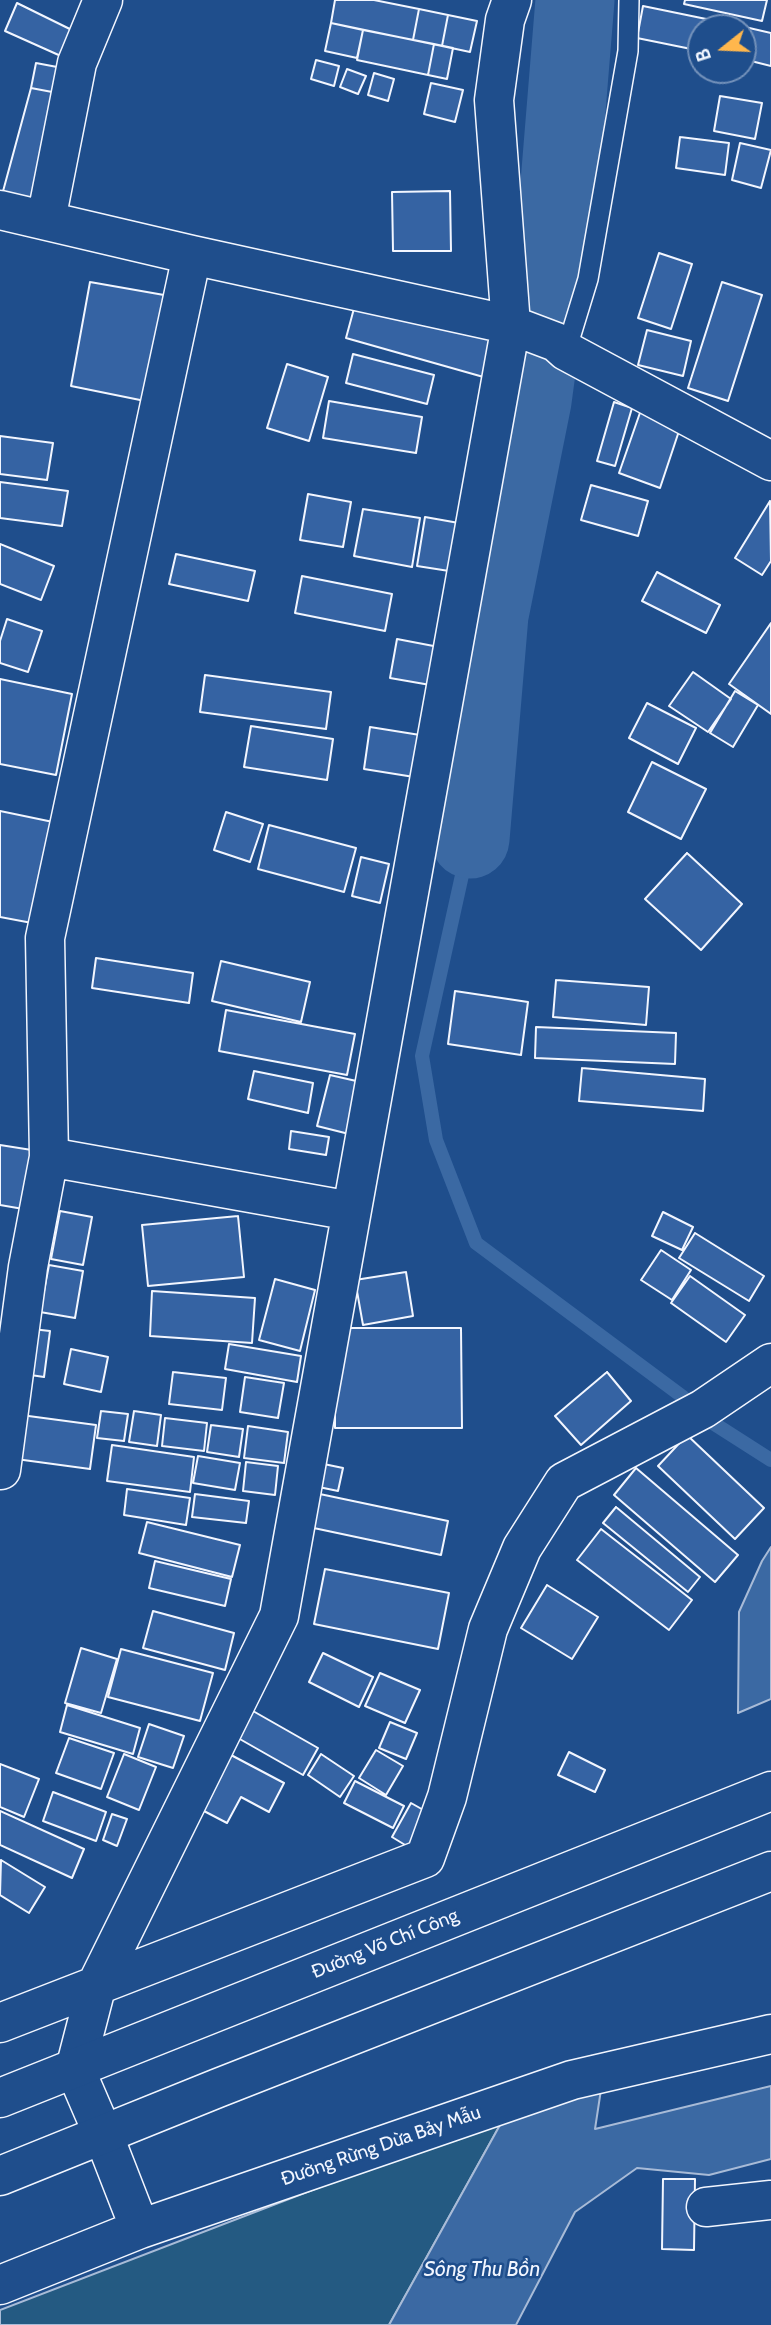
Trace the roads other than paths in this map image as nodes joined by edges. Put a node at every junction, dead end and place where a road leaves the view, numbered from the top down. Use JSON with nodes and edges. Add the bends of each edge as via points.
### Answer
{"nodes":[{"id":1,"x":103,"y":0,"type":"edge"},
{"id":2,"x":512,"y":0,"type":"edge"},
{"id":3,"x":629,"y":0,"type":"edge"},
{"id":4,"x":0,"y":210,"type":"edge"},
{"id":5,"x":46,"y":220,"type":"junction"},
{"id":6,"x":192,"y":255,"type":"junction"},
{"id":7,"x":511,"y":325,"type":"junction"},
{"id":8,"x":561,"y":347,"type":"junction"},
{"id":9,"x":771,"y":461,"type":"edge"},
{"id":10,"x":50,"y":1157,"type":"junction"},
{"id":11,"x":351,"y":1211,"type":"junction"},
{"id":12,"x":771,"y":1363,"type":"edge"},
{"id":13,"x":1,"y":1470,"type":"edge"},
{"id":14,"x":771,"y":1791,"type":"edge"},
{"id":15,"x":771,"y":1871,"type":"edge"},
{"id":16,"x":97,"y":1984,"type":"junction"},
{"id":17,"x":0,"y":2023,"type":"edge"},
{"id":18,"x":771,"y":2034,"type":"edge"},
{"id":19,"x":75,"y":2069,"type":"junction"},
{"id":20,"x":0,"y":2098,"type":"edge"},
{"id":21,"x":103,"y":2134,"type":"junction"},
{"id":22,"x":0,"y":2176,"type":"edge"},
{"id":23,"x":771,"y":2200,"type":"edge"},
{"id":24,"x":706,"y":2207,"type":"dead end"},
{"id":25,"x":140,"y":2229,"type":"junction"},
{"id":26,"x":0,"y":2285,"type":"edge"}],
"edges":[{"from":1,"to":5,"type":"street","via":[[77,63]]},
{"from":2,"to":7,"type":"street","via":[[494,100]]},
{"from":3,"to":8,"type":"lane","via":[[628,51],[588,279]]},
{"from":4,"to":5,"type":"street"},
{"from":5,"to":6,"type":"street"},
{"from":6,"to":7,"type":"street"},
{"from":6,"to":10,"type":"street","via":[[45,938]]},
{"from":7,"to":8,"type":"street"},
{"from":7,"to":11,"type":"street"},
{"from":8,"to":9,"type":"street"},
{"from":10,"to":11,"type":"street"},
{"from":10,"to":13,"type":"street","via":[[28,1267]]},
{"from":11,"to":16,"type":"street","via":[[279,1616]]},
{"from":12,"to":16,"type":"street","via":[[703,1409],[564,1482],[522,1548],[488,1629],[447,1797],[425,1858]]},
{"from":14,"to":19,"type":"street","name":"Đường Võ Chí Công"},
{"from":15,"to":21,"type":"street"},
{"from":16,"to":17,"type":"street"},
{"from":16,"to":19,"type":"street"},
{"from":18,"to":25,"type":"street","name":"Đường Rừng Dừa Bảy Mẫu","via":[[572,2080]]},
{"from":19,"to":20,"type":"street","name":"Đường Võ Chí Công"},
{"from":19,"to":21,"type":"street"},
{"from":21,"to":22,"type":"street"},
{"from":21,"to":25,"type":"street"},
{"from":23,"to":24,"type":"street"},
{"from":25,"to":26,"type":"street","name":"Đường Rừng Dừa Bảy Mẫu"}]}
